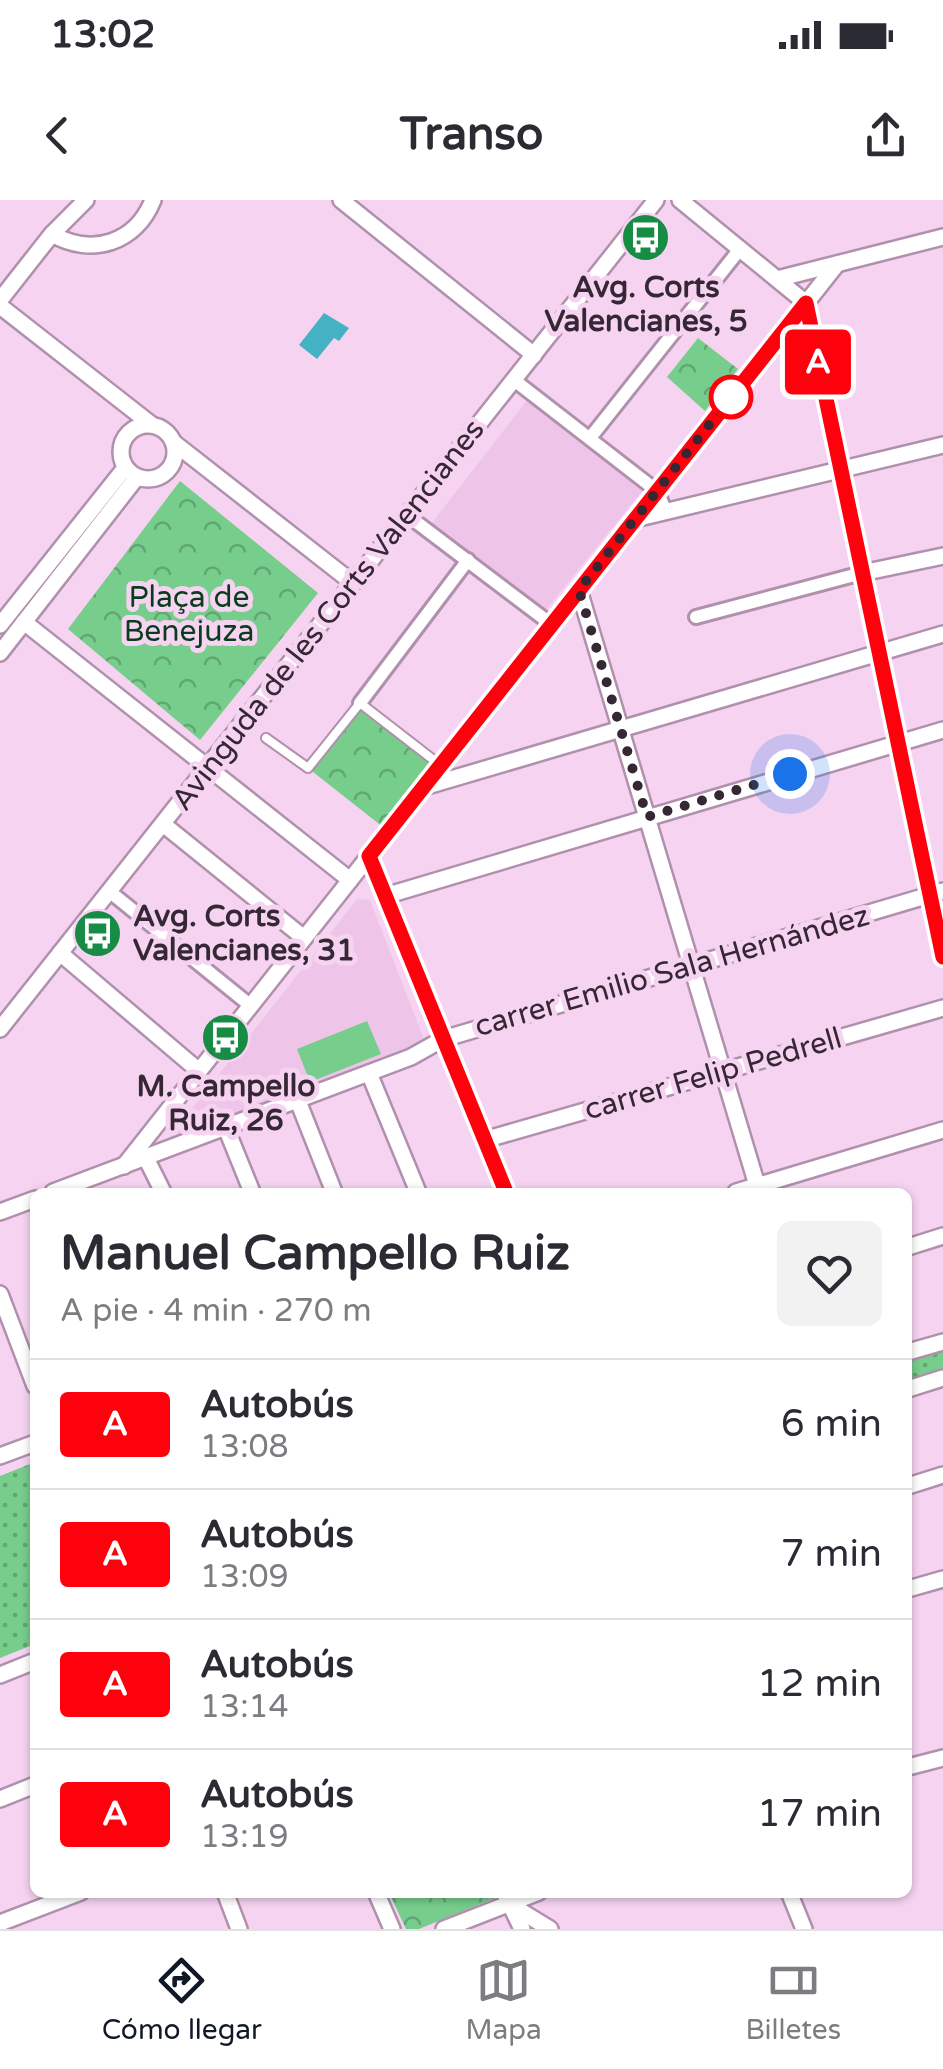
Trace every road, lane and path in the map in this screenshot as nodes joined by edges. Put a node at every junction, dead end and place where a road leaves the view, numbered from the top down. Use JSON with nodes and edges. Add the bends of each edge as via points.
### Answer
{"nodes":[{"id":1,"x":86,"y":200,"type":"edge"},
{"id":2,"x":153,"y":200,"type":"edge"},
{"id":3,"x":341,"y":200,"type":"edge"},
{"id":4,"x":656,"y":200,"type":"edge"},
{"id":5,"x":680,"y":200,"type":"edge"},
{"id":6,"x":52,"y":234,"type":"junction"},
{"id":7,"x":943,"y":237,"type":"edge"},
{"id":8,"x":740,"y":249,"type":"junction"},
{"id":9,"x":837,"y":264,"type":"junction"},
{"id":10,"x":777,"y":279,"type":"junction"},
{"id":11,"x":0,"y":303,"type":"edge"},
{"id":12,"x":806,"y":303,"type":"junction"},
{"id":13,"x":534,"y":354,"type":"junction"},
{"id":14,"x":514,"y":380,"type":"junction"},
{"id":15,"x":152,"y":425,"type":"junction"},
{"id":16,"x":590,"y":438,"type":"junction"},
{"id":17,"x":173,"y":442,"type":"junction"},
{"id":18,"x":943,"y":445,"type":"edge"},
{"id":19,"x":841,"y":469,"type":"junction"},
{"id":20,"x":131,"y":472,"type":"junction"},
{"id":21,"x":657,"y":491,"type":"junction"},
{"id":22,"x":666,"y":512,"type":"junction"},
{"id":23,"x":407,"y":515,"type":"junction"},
{"id":24,"x":635,"y":519,"type":"junction"},
{"id":25,"x":943,"y":556,"type":"edge"},
{"id":26,"x":468,"y":560,"type":"junction"},
{"id":27,"x":862,"y":573,"type":"junction"},
{"id":28,"x":353,"y":583,"type":"junction"},
{"id":29,"x":579,"y":590,"type":"junction"},
{"id":30,"x":8,"y":616,"type":"edge"},
{"id":31,"x":696,"y":617,"type":"dead end"},
{"id":32,"x":551,"y":624,"type":"junction"},
{"id":33,"x":943,"y":634,"type":"edge"},
{"id":34,"x":878,"y":650,"type":"junction"},
{"id":35,"x":0,"y":653,"type":"edge"},
{"id":36,"x":360,"y":702,"type":"junction"},
{"id":37,"x":620,"y":728,"type":"junction"},
{"id":38,"x":943,"y":730,"type":"edge"},
{"id":39,"x":266,"y":738,"type":"dead end"},
{"id":40,"x":898,"y":741,"type":"junction"},
{"id":41,"x":440,"y":765,"type":"junction"},
{"id":42,"x":207,"y":768,"type":"junction"},
{"id":43,"x":424,"y":786,"type":"junction"},
{"id":44,"x":647,"y":817,"type":"junction"},
{"id":45,"x":163,"y":824,"type":"junction"},
{"id":46,"x":369,"y":856,"type":"junction"},
{"id":47,"x":350,"y":880,"type":"junction"},
{"id":48,"x":109,"y":892,"type":"junction"},
{"id":49,"x":936,"y":893,"type":"edge"},
{"id":50,"x":386,"y":896,"type":"junction"},
{"id":51,"x":304,"y":938,"type":"junction"},
{"id":52,"x":60,"y":954,"type":"junction"},
{"id":53,"x":943,"y":957,"type":"edge"},
{"id":54,"x":691,"y":966,"type":"junction"},
{"id":55,"x":250,"y":1006,"type":"junction"},
{"id":56,"x":943,"y":1008,"type":"edge"},
{"id":57,"x":0,"y":1029,"type":"edge"},
{"id":58,"x":443,"y":1039,"type":"junction"},
{"id":59,"x":199,"y":1071,"type":"junction"},
{"id":60,"x":723,"y":1071,"type":"junction"},
{"id":61,"x":369,"y":1073,"type":"junction"},
{"id":62,"x":298,"y":1100,"type":"junction"},
{"id":63,"x":226,"y":1128,"type":"junction"},
{"id":64,"x":943,"y":1130,"type":"edge"},
{"id":65,"x":151,"y":1132,"type":"junction"},
{"id":66,"x":484,"y":1140,"type":"junction"},
{"id":67,"x":152,"y":1156,"type":"junction"},
{"id":68,"x":124,"y":1166,"type":"junction"},
{"id":69,"x":63,"y":1188,"type":"edge"},
{"id":70,"x":162,"y":1188,"type":"edge"},
{"id":71,"x":250,"y":1188,"type":"edge"},
{"id":72,"x":332,"y":1188,"type":"edge"},
{"id":73,"x":416,"y":1188,"type":"edge"},
{"id":74,"x":504,"y":1188,"type":"edge"},
{"id":75,"x":758,"y":1188,"type":"edge"},
{"id":76,"x":761,"y":1188,"type":"edge"},
{"id":77,"x":30,"y":1201,"type":"edge"},
{"id":78,"x":0,"y":1212,"type":"edge"},
{"id":79,"x":943,"y":1236,"type":"edge"},
{"id":80,"x":912,"y":1246,"type":"edge"},
{"id":81,"x":0,"y":1294,"type":"edge"},
{"id":82,"x":943,"y":1342,"type":"edge"},
{"id":83,"x":912,"y":1351,"type":"edge"},
{"id":84,"x":30,"y":1373,"type":"edge"},
{"id":85,"x":943,"y":1378,"type":"edge"},
{"id":86,"x":912,"y":1388,"type":"edge"},
{"id":87,"x":30,"y":1445,"type":"edge"},
{"id":88,"x":0,"y":1456,"type":"edge"},
{"id":89,"x":943,"y":1475,"type":"edge"},
{"id":90,"x":912,"y":1485,"type":"edge"},
{"id":91,"x":943,"y":1578,"type":"edge"},
{"id":92,"x":912,"y":1588,"type":"edge"},
{"id":93,"x":30,"y":1664,"type":"edge"},
{"id":94,"x":0,"y":1675,"type":"edge"},
{"id":95,"x":943,"y":1758,"type":"edge"},
{"id":96,"x":912,"y":1767,"type":"edge"},
{"id":97,"x":30,"y":1787,"type":"edge"},
{"id":98,"x":0,"y":1799,"type":"edge"},
{"id":99,"x":67,"y":1898,"type":"edge"},
{"id":100,"x":227,"y":1898,"type":"edge"},
{"id":101,"x":379,"y":1898,"type":"edge"},
{"id":102,"x":507,"y":1898,"type":"edge"},
{"id":103,"x":791,"y":1898,"type":"edge"},
{"id":104,"x":0,"y":1924,"type":"edge"},
{"id":105,"x":238,"y":1929,"type":"edge"},
{"id":106,"x":392,"y":1929,"type":"edge"},
{"id":107,"x":444,"y":1929,"type":"edge"},
{"id":108,"x":522,"y":1929,"type":"edge"},
{"id":109,"x":550,"y":1929,"type":"edge"},
{"id":110,"x":804,"y":1929,"type":"edge"}],
"edges":[{"from":1,"to":6,"type":"street"},
{"from":2,"to":6,"type":"street","via":[[137,227],[106,245],[66,242]]},
{"from":3,"to":13,"type":"street"},
{"from":4,"to":13,"type":"street","name":"Avinguda de les Corts Valencianes"},
{"from":5,"to":8,"type":"street"},
{"from":6,"to":11,"type":"street"},
{"from":7,"to":9,"type":"street"},
{"from":8,"to":10,"type":"street"},
{"from":8,"to":16,"type":"street"},
{"from":9,"to":10,"type":"street"},
{"from":9,"to":12,"type":"street"},
{"from":10,"to":12,"type":"street"},
{"from":11,"to":15,"type":"street"},
{"from":12,"to":19,"type":"street"},
{"from":12,"to":21,"type":"street"},
{"from":13,"to":14,"type":"street","name":"Avinguda de les Corts Valencianes"},
{"from":14,"to":16,"type":"street"},
{"from":14,"to":23,"type":"street","name":"Avinguda de les Corts Valencianes"},
{"from":15,"to":17,"type":"street"},
{"from":15,"to":20,"type":"street","via":[[126,435],[120,454]]},
{"from":16,"to":21,"type":"street"},
{"from":17,"to":20,"type":"street","via":[[174,462],[166,472],[152,479]]},
{"from":17,"to":28,"type":"street"},
{"from":18,"to":19,"type":"street"},
{"from":19,"to":22,"type":"street"},
{"from":19,"to":27,"type":"street"},
{"from":20,"to":30,"type":"street"},
{"from":21,"to":22,"type":"street"},
{"from":21,"to":24,"type":"street"},
{"from":22,"to":24,"type":"street"},
{"from":23,"to":26,"type":"street"},
{"from":23,"to":28,"type":"street","name":"Avinguda de les Corts Valencianes"},
{"from":24,"to":29,"type":"street"},
{"from":25,"to":27,"type":"street"},
{"from":26,"to":32,"type":"street"},
{"from":26,"to":36,"type":"street"},
{"from":27,"to":31,"type":"street"},
{"from":27,"to":34,"type":"street"},
{"from":28,"to":42,"type":"street","name":"Avinguda de les Corts Valencianes"},
{"from":29,"to":32,"type":"street"},
{"from":29,"to":37,"type":"street"},
{"from":30,"to":35,"type":"street"},
{"from":30,"to":42,"type":"street"},
{"from":32,"to":41,"type":"street"},
{"from":33,"to":34,"type":"street"},
{"from":34,"to":37,"type":"street"},
{"from":34,"to":40,"type":"street"},
{"from":36,"to":39,"type":"lane","via":[[308,768]]},
{"from":36,"to":41,"type":"lane"},
{"from":37,"to":43,"type":"street"},
{"from":37,"to":44,"type":"street"},
{"from":38,"to":40,"type":"street"},
{"from":40,"to":44,"type":"street"},
{"from":40,"to":49,"type":"street"},
{"from":41,"to":43,"type":"street"},
{"from":42,"to":45,"type":"street","name":"Avinguda de les Corts Valencianes"},
{"from":42,"to":47,"type":"street"},
{"from":43,"to":46,"type":"street"},
{"from":44,"to":50,"type":"street"},
{"from":44,"to":54,"type":"street"},
{"from":45,"to":48,"type":"street","name":"Avinguda de les Corts Valencianes"},
{"from":45,"to":51,"type":"street"},
{"from":46,"to":47,"type":"street"},
{"from":46,"to":50,"type":"street"},
{"from":47,"to":51,"type":"street"},
{"from":48,"to":52,"type":"street","name":"Avinguda de les Corts Valencianes"},
{"from":48,"to":55,"type":"street"},
{"from":49,"to":53,"type":"street"},
{"from":49,"to":54,"type":"street","name":"carrer Emilio Sala Hernández"},
{"from":50,"to":58,"type":"street"},
{"from":51,"to":55,"type":"street"},
{"from":52,"to":57,"type":"street","name":"Avinguda de les Corts Valencianes"},
{"from":52,"to":59,"type":"street","via":[[172,1055]]},
{"from":54,"to":58,"type":"street","name":"carrer Emilio Sala Hernández"},
{"from":54,"to":60,"type":"street"},
{"from":55,"to":59,"type":"street"},
{"from":56,"to":60,"type":"street","name":"carrer Felip Pedrell"},
{"from":58,"to":61,"type":"street","name":"carrer Emilio Sala Hernández"},
{"from":58,"to":66,"type":"street"},
{"from":59,"to":65,"type":"street"},
{"from":60,"to":66,"type":"street","name":"carrer Felip Pedrell"},
{"from":60,"to":75,"type":"street"},
{"from":61,"to":62,"type":"street","name":"carrer Emilio Sala Hernández"},
{"from":61,"to":73,"type":"street"},
{"from":62,"to":63,"type":"street","name":"carrer Emilio Sala Hernández"},
{"from":62,"to":72,"type":"street"},
{"from":63,"to":67,"type":"street","name":"carrer Emilio Sala Hernández"},
{"from":63,"to":71,"type":"street"},
{"from":64,"to":76,"type":"street"},
{"from":65,"to":67,"type":"street"},
{"from":65,"to":68,"type":"street"},
{"from":66,"to":74,"type":"street"},
{"from":67,"to":68,"type":"street","name":"carrer Emilio Sala Hernández"},
{"from":67,"to":70,"type":"street"},
{"from":68,"to":69,"type":"street","name":"carrer Emilio Sala Hernández"},
{"from":77,"to":78,"type":"street"},
{"from":79,"to":80,"type":"street"},
{"from":81,"to":84,"type":"street"},
{"from":82,"to":83,"type":"street"},
{"from":85,"to":86,"type":"street"},
{"from":87,"to":88,"type":"street"},
{"from":89,"to":90,"type":"street"},
{"from":91,"to":92,"type":"street"},
{"from":93,"to":94,"type":"street"},
{"from":95,"to":96,"type":"street"},
{"from":97,"to":98,"type":"street"},
{"from":99,"to":104,"type":"street"},
{"from":100,"to":105,"type":"street"},
{"from":101,"to":106,"type":"street"},
{"from":102,"to":107,"type":"street"},
{"from":102,"to":108,"type":"street"},
{"from":102,"to":109,"type":"street"},
{"from":103,"to":110,"type":"street"}]}
